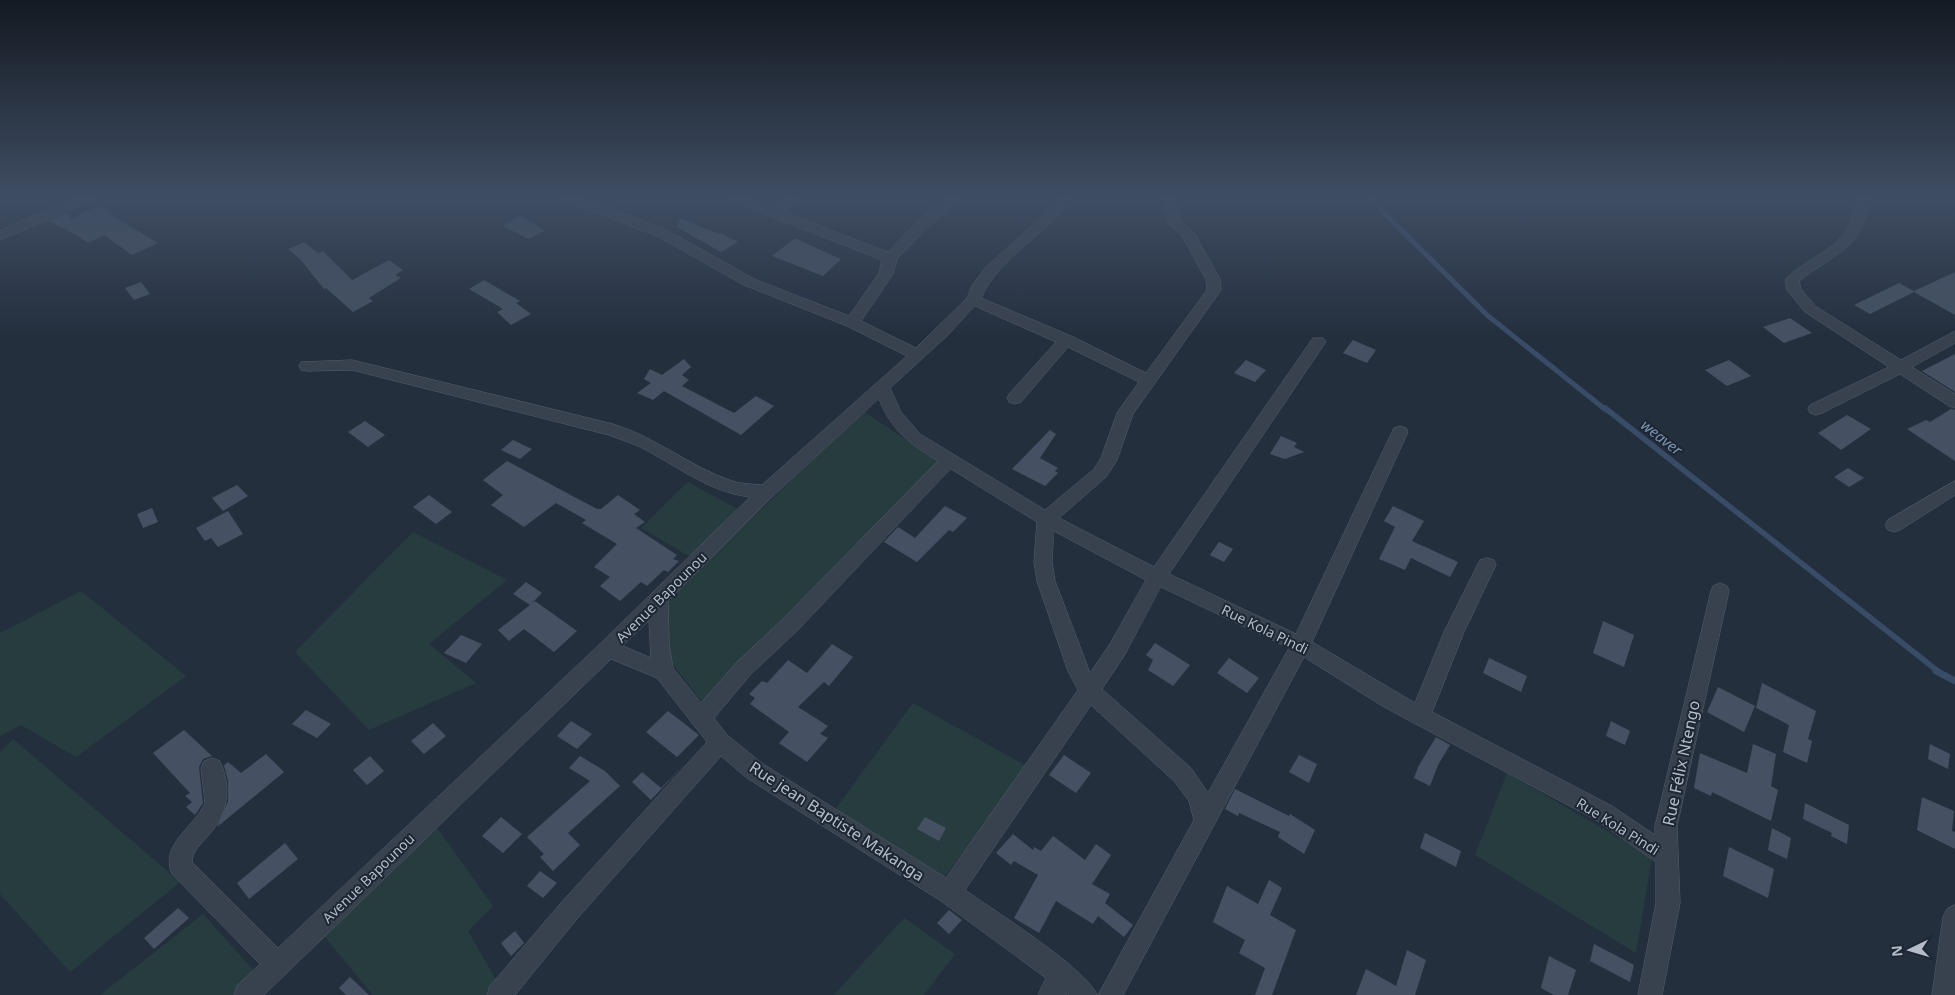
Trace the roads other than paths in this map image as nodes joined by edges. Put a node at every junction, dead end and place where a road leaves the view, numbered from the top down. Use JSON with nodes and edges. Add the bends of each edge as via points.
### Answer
{"nodes":[{"id":1,"x":679,"y":242,"type":"edge"},
{"id":2,"x":850,"y":242,"type":"edge"},
{"id":3,"x":905,"y":242,"type":"edge"},
{"id":4,"x":1022,"y":242,"type":"edge"},
{"id":5,"x":1192,"y":242,"type":"edge"},
{"id":6,"x":1846,"y":242,"type":"edge"},
{"id":7,"x":890,"y":258,"type":"junction"},
{"id":8,"x":973,"y":300,"type":"junction"},
{"id":9,"x":852,"y":323,"type":"junction"},
{"id":10,"x":1955,"y":336,"type":"edge"},
{"id":11,"x":1066,"y":340,"type":"junction"},
{"id":12,"x":1318,"y":342,"type":"dead end"},
{"id":13,"x":917,"y":355,"type":"junction"},
{"id":14,"x":307,"y":366,"type":"dead end"},
{"id":15,"x":1898,"y":368,"type":"junction"},
{"id":16,"x":1148,"y":380,"type":"junction"},
{"id":17,"x":882,"y":387,"type":"junction"},
{"id":18,"x":1015,"y":398,"type":"dead end"},
{"id":19,"x":1955,"y":402,"type":"edge"},
{"id":20,"x":1816,"y":409,"type":"dead end"},
{"id":21,"x":1400,"y":432,"type":"dead end"},
{"id":22,"x":949,"y":460,"type":"junction"},
{"id":23,"x":1955,"y":487,"type":"edge"},
{"id":24,"x":766,"y":492,"type":"junction"},
{"id":25,"x":1046,"y":519,"type":"junction"},
{"id":26,"x":1894,"y":525,"type":"dead end"},
{"id":27,"x":1487,"y":565,"type":"dead end"},
{"id":28,"x":1157,"y":577,"type":"junction"},
{"id":29,"x":1720,"y":592,"type":"dead end"},
{"id":30,"x":659,"y":600,"type":"junction"},
{"id":31,"x":1301,"y":645,"type":"junction"},
{"id":32,"x":608,"y":650,"type":"junction"},
{"id":33,"x":664,"y":672,"type":"junction"},
{"id":34,"x":1090,"y":691,"type":"junction"},
{"id":35,"x":702,"y":717,"type":"junction"},
{"id":36,"x":1420,"y":717,"type":"junction"},
{"id":37,"x":720,"y":742,"type":"junction"},
{"id":38,"x":212,"y":768,"type":"dead end"},
{"id":39,"x":1205,"y":820,"type":"junction"},
{"id":40,"x":1666,"y":856,"type":"junction"},
{"id":41,"x":949,"y":893,"type":"junction"},
{"id":42,"x":1955,"y":917,"type":"edge"},
{"id":43,"x":278,"y":964,"type":"junction"},
{"id":44,"x":1062,"y":974,"type":"junction"},
{"id":45,"x":246,"y":995,"type":"edge"},
{"id":46,"x":499,"y":995,"type":"edge"},
{"id":47,"x":1050,"y":995,"type":"edge"},
{"id":48,"x":1085,"y":995,"type":"edge"},
{"id":49,"x":1110,"y":995,"type":"edge"},
{"id":50,"x":1650,"y":995,"type":"edge"},
{"id":51,"x":1944,"y":995,"type":"edge"}],
"edges":[{"from":1,"to":9,"type":"street","via":[[748,282]]},
{"from":2,"to":7,"type":"street"},
{"from":3,"to":7,"type":"street"},
{"from":4,"to":8,"type":"street","name":"Avenue Bapounou","via":[[991,270]]},
{"from":5,"to":16,"type":"street","via":[[1212,279],[1214,290]]},
{"from":6,"to":15,"type":"street","via":[[1792,280],[1794,290],[1810,309]]},
{"from":7,"to":9,"type":"street","via":[[886,274]]},
{"from":8,"to":11,"type":"street"},
{"from":8,"to":13,"type":"street","name":"Avenue Bapounou"},
{"from":9,"to":13,"type":"street"},
{"from":10,"to":15,"type":"street"},
{"from":11,"to":16,"type":"street"},
{"from":11,"to":18,"type":"street"},
{"from":12,"to":28,"type":"street"},
{"from":13,"to":17,"type":"street","name":"Avenue Bapounou"},
{"from":14,"to":24,"type":"street","via":[[352,365],[613,430],[644,442],[711,480],[733,488]]},
{"from":15,"to":19,"type":"street"},
{"from":15,"to":20,"type":"street"},
{"from":16,"to":25,"type":"street","via":[[1125,413],[1109,460],[1100,473]]},
{"from":17,"to":22,"type":"street","name":"Rue Kola Pindi","via":[[900,426]]},
{"from":17,"to":24,"type":"street","name":"Avenue Bapounou"},
{"from":21,"to":31,"type":"street"},
{"from":22,"to":25,"type":"street","name":"Rue Kola Pindi"},
{"from":22,"to":35,"type":"street","via":[[790,625],[744,668]]},
{"from":23,"to":26,"type":"street"},
{"from":24,"to":30,"type":"street","name":"Avenue Bapounou"},
{"from":25,"to":28,"type":"street","name":"Rue Kola Pindi"},
{"from":25,"to":34,"type":"street","via":[[1043,562],[1046,581],[1065,639]]},
{"from":27,"to":36,"type":"street","via":[[1454,632]]},
{"from":28,"to":31,"type":"street","name":"Rue Kola Pindi"},
{"from":28,"to":34,"type":"street","via":[[1117,650]]},
{"from":29,"to":40,"type":"street","name":"Rue Félix Ntengo","via":[[1666,826]]},
{"from":30,"to":32,"type":"street","name":"Avenue Bapounou"},
{"from":30,"to":33,"type":"street","name":"Rue jean Baptiste Makanga","via":[[658,646]]},
{"from":31,"to":36,"type":"street","name":"Rue Kola Pindi"},
{"from":31,"to":39,"type":"street"},
{"from":32,"to":33,"type":"street"},
{"from":32,"to":43,"type":"street","name":"Avenue Bapounou"},
{"from":33,"to":35,"type":"street","name":"Rue jean Baptiste Makanga"},
{"from":34,"to":39,"type":"street","via":[[1184,776],[1199,797]]},
{"from":34,"to":41,"type":"street"},
{"from":35,"to":37,"type":"street","name":"Rue jean Baptiste Makanga"},
{"from":36,"to":40,"type":"street","name":"Rue Kola Pindi","via":[[1604,814]]},
{"from":37,"to":41,"type":"street","name":"Rue jean Baptiste Makanga","via":[[755,771]]},
{"from":37,"to":46,"type":"street","via":[[568,912]]},
{"from":38,"to":43,"type":"street","via":[[216,802],[210,818],[183,849],[180,866]]},
{"from":39,"to":49,"type":"street"},
{"from":40,"to":50,"type":"street","name":"Rue Félix Ntengo","via":[[1668,903]]},
{"from":41,"to":44,"type":"street","name":"Rue jean Baptiste Makanga"},
{"from":42,"to":51,"type":"street"},
{"from":43,"to":45,"type":"street","name":"Avenue Bapounou"},
{"from":44,"to":47,"type":"street"},
{"from":44,"to":48,"type":"street","name":"Rue jean Baptiste Makanga"}]}
